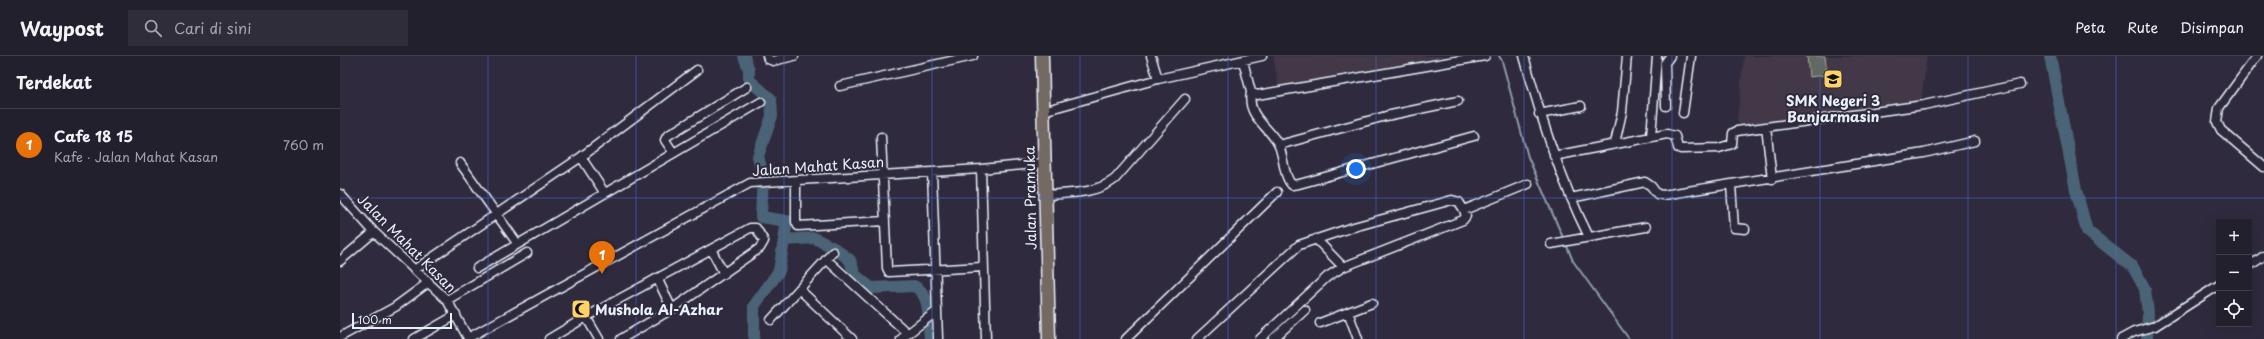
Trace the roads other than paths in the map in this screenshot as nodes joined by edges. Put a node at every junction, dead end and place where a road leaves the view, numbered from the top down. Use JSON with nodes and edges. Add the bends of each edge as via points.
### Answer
{"nodes":[{"id":1,"x":767,"y":56,"type":"edge"},
{"id":2,"x":794,"y":56,"type":"edge"},
{"id":3,"x":973,"y":56,"type":"edge"},
{"id":4,"x":1042,"y":56,"type":"edge"},
{"id":5,"x":1151,"y":56,"type":"edge"},
{"id":6,"x":1262,"y":56,"type":"edge"},
{"id":7,"x":1485,"y":56,"type":"edge"},
{"id":8,"x":1524,"y":56,"type":"edge"},
{"id":9,"x":1627,"y":56,"type":"edge"},
{"id":10,"x":1657,"y":56,"type":"edge"},
{"id":11,"x":1670,"y":56,"type":"edge"},
{"id":12,"x":1691,"y":56,"type":"edge"},
{"id":13,"x":2257,"y":56,"type":"edge"},
{"id":14,"x":1243,"y":61,"type":"junction"},
{"id":15,"x":697,"y":70,"type":"dead end"},
{"id":16,"x":1158,"y":79,"type":"junction"},
{"id":17,"x":2020,"y":84,"type":"dead end"},
{"id":18,"x":840,"y":86,"type":"dead end"},
{"id":19,"x":747,"y":87,"type":"dead end"},
{"id":20,"x":1251,"y":92,"type":"junction"},
{"id":21,"x":1185,"y":99,"type":"dead end"},
{"id":22,"x":1458,"y":101,"type":"dead end"},
{"id":23,"x":761,"y":102,"type":"dead end"},
{"id":24,"x":1581,"y":106,"type":"dead end"},
{"id":25,"x":1666,"y":106,"type":"dead end"},
{"id":26,"x":1043,"y":111,"type":"junction"},
{"id":27,"x":1683,"y":113,"type":"dead end"},
{"id":28,"x":1539,"y":114,"type":"junction"},
{"id":29,"x":1766,"y":127,"type":"junction"},
{"id":30,"x":1474,"y":136,"type":"dead end"},
{"id":31,"x":882,"y":137,"type":"dead end"},
{"id":32,"x":1651,"y":137,"type":"junction"},
{"id":33,"x":1975,"y":141,"type":"dead end"},
{"id":34,"x":1615,"y":143,"type":"junction"},
{"id":35,"x":1278,"y":145,"type":"junction"},
{"id":36,"x":673,"y":152,"type":"junction"},
{"id":37,"x":1554,"y":156,"type":"junction"},
{"id":38,"x":581,"y":157,"type":"junction"},
{"id":39,"x":460,"y":163,"type":"dead end"},
{"id":40,"x":1044,"y":163,"type":"junction"},
{"id":41,"x":2264,"y":167,"type":"edge"},
{"id":42,"x":981,"y":169,"type":"junction"},
{"id":43,"x":932,"y":172,"type":"junction"},
{"id":44,"x":884,"y":174,"type":"junction"},
{"id":45,"x":1772,"y":179,"type":"junction"},
{"id":46,"x":796,"y":181,"type":"junction"},
{"id":47,"x":1528,"y":184,"type":"dead end"},
{"id":48,"x":1731,"y":185,"type":"junction"},
{"id":49,"x":604,"y":192,"type":"junction"},
{"id":50,"x":1277,"y":192,"type":"dead end"},
{"id":51,"x":340,"y":194,"type":"edge"},
{"id":52,"x":1045,"y":195,"type":"junction"},
{"id":53,"x":1571,"y":198,"type":"junction"},
{"id":54,"x":1464,"y":210,"type":"junction"},
{"id":55,"x":498,"y":214,"type":"junction"},
{"id":56,"x":885,"y":221,"type":"junction"},
{"id":57,"x":1646,"y":227,"type":"dead end"},
{"id":58,"x":1745,"y":229,"type":"dead end"},
{"id":59,"x":374,"y":232,"type":"junction"},
{"id":60,"x":1589,"y":237,"type":"junction"},
{"id":61,"x":1316,"y":239,"type":"junction"},
{"id":62,"x":517,"y":243,"type":"junction"},
{"id":63,"x":1552,"y":244,"type":"dead end"},
{"id":64,"x":711,"y":250,"type":"junction"},
{"id":65,"x":833,"y":252,"type":"dead end"},
{"id":66,"x":527,"y":253,"type":"dead end"},
{"id":67,"x":2264,"y":256,"type":"edge"},
{"id":68,"x":826,"y":259,"type":"junction"},
{"id":69,"x":340,"y":261,"type":"edge"},
{"id":70,"x":2252,"y":264,"type":"edge"},
{"id":71,"x":983,"y":267,"type":"junction"},
{"id":72,"x":1343,"y":267,"type":"junction"},
{"id":73,"x":477,"y":268,"type":"dead end"},
{"id":74,"x":414,"y":270,"type":"junction"},
{"id":75,"x":936,"y":270,"type":"junction"},
{"id":76,"x":724,"y":274,"type":"junction"},
{"id":77,"x":657,"y":278,"type":"junction"},
{"id":78,"x":429,"y":282,"type":"junction"},
{"id":79,"x":2216,"y":288,"type":"edge"},
{"id":80,"x":799,"y":289,"type":"junction"},
{"id":81,"x":447,"y":300,"type":"junction"},
{"id":82,"x":1372,"y":303,"type":"dead end"},
{"id":83,"x":672,"y":309,"type":"junction"},
{"id":84,"x":1305,"y":310,"type":"dead end"},
{"id":85,"x":1348,"y":312,"type":"junction"},
{"id":86,"x":931,"y":314,"type":"junction"},
{"id":87,"x":456,"y":315,"type":"junction"},
{"id":88,"x":586,"y":317,"type":"junction"},
{"id":89,"x":771,"y":320,"type":"dead end"},
{"id":90,"x":1320,"y":322,"type":"dead end"},
{"id":91,"x":904,"y":336,"type":"edge"},
{"id":92,"x":340,"y":337,"type":"edge"},
{"id":93,"x":414,"y":339,"type":"edge"},
{"id":94,"x":468,"y":339,"type":"edge"},
{"id":95,"x":549,"y":339,"type":"edge"},
{"id":96,"x":599,"y":339,"type":"edge"},
{"id":97,"x":621,"y":339,"type":"edge"},
{"id":98,"x":852,"y":339,"type":"edge"},
{"id":99,"x":938,"y":339,"type":"edge"},
{"id":100,"x":986,"y":339,"type":"edge"},
{"id":101,"x":1049,"y":339,"type":"edge"},
{"id":102,"x":1126,"y":339,"type":"edge"},
{"id":103,"x":1197,"y":339,"type":"edge"},
{"id":104,"x":1260,"y":339,"type":"edge"},
{"id":105,"x":1272,"y":339,"type":"edge"},
{"id":106,"x":1358,"y":339,"type":"edge"},
{"id":107,"x":2121,"y":339,"type":"edge"}],
"edges":[{"from":1,"to":2,"type":"street","via":[[773,61]]},
{"from":3,"to":18,"type":"street"},
{"from":4,"to":26,"type":"main road","name":"Jalan Pramuka"},
{"from":5,"to":16,"type":"street"},
{"from":6,"to":14,"type":"street"},
{"from":7,"to":20,"type":"street","via":[[1257,95]]},
{"from":8,"to":28,"type":"street"},
{"from":9,"to":34,"type":"street","via":[[1622,112]]},
{"from":10,"to":32,"type":"street"},
{"from":11,"to":25,"type":"street","via":[[1665,64]]},
{"from":12,"to":27,"type":"street"},
{"from":13,"to":41,"type":"street","via":[[2219,108],[2217,122],[2221,130]]},
{"from":14,"to":16,"type":"street"},
{"from":14,"to":20,"type":"street"},
{"from":15,"to":38,"type":"street"},
{"from":16,"to":26,"type":"street"},
{"from":17,"to":29,"type":"street","via":[[1924,105]]},
{"from":19,"to":36,"type":"street","via":[[667,136],[665,140]]},
{"from":20,"to":35,"type":"street","via":[[1252,109]]},
{"from":21,"to":52,"type":"street","via":[[1108,185],[1099,189]]},
{"from":22,"to":35,"type":"street","via":[[1386,116]]},
{"from":23,"to":36,"type":"street"},
{"from":24,"to":28,"type":"street"},
{"from":26,"to":40,"type":"main road","name":"Jalan Pramuka"},
{"from":28,"to":37,"type":"street"},
{"from":29,"to":32,"type":"street","via":[[1734,132],[1732,144],[1719,148],[1680,149],[1672,134]]},
{"from":29,"to":45,"type":"street"},
{"from":30,"to":35,"type":"street","via":[[1295,185],[1290,183]]},
{"from":31,"to":44,"type":"street"},
{"from":32,"to":34,"type":"street"},
{"from":33,"to":45,"type":"street","via":[[1943,150]]},
{"from":34,"to":37,"type":"street"},
{"from":36,"to":49,"type":"street"},
{"from":37,"to":53,"type":"street"},
{"from":38,"to":49,"type":"street"},
{"from":38,"to":55,"type":"street"},
{"from":39,"to":55,"type":"street"},
{"from":40,"to":42,"type":"street","name":"Jalan Mahat Kasan"},
{"from":40,"to":52,"type":"main road","name":"Jalan Pramuka"},
{"from":42,"to":43,"type":"street","name":"Jalan Mahat Kasan"},
{"from":42,"to":71,"type":"street"},
{"from":43,"to":44,"type":"street","name":"Jalan Mahat Kasan"},
{"from":43,"to":75,"type":"street"},
{"from":44,"to":46,"type":"street","name":"Jalan Mahat Kasan"},
{"from":44,"to":56,"type":"street"},
{"from":45,"to":48,"type":"street"},
{"from":46,"to":56,"type":"street","via":[[798,226]]},
{"from":46,"to":94,"type":"street","name":"Jalan Mahat Kasan","via":[[768,181],[746,185]]},
{"from":47,"to":54,"type":"street"},
{"from":48,"to":53,"type":"street","via":[[1663,195],[1657,194],[1645,182]]},
{"from":48,"to":58,"type":"street","via":[[1734,228]]},
{"from":49,"to":62,"type":"street"},
{"from":50,"to":102,"type":"street"},
{"from":51,"to":59,"type":"street","name":"Jalan Mahat Kasan"},
{"from":52,"to":101,"type":"main road","name":"Jalan Pramuka"},
{"from":53,"to":60,"type":"street"},
{"from":54,"to":61,"type":"street","via":[[1459,202],[1452,200]]},
{"from":54,"to":72,"type":"street","via":[[1466,216],[1463,220]]},
{"from":55,"to":62,"type":"street"},
{"from":55,"to":74,"type":"street"},
{"from":56,"to":75,"type":"street","via":[[889,272]]},
{"from":57,"to":60,"type":"street"},
{"from":59,"to":69,"type":"street"},
{"from":59,"to":74,"type":"street","name":"Jalan Mahat Kasan"},
{"from":60,"to":63,"type":"street"},
{"from":61,"to":72,"type":"street"},
{"from":61,"to":103,"type":"street","via":[[1292,250]]},
{"from":62,"to":73,"type":"street"},
{"from":64,"to":76,"type":"street"},
{"from":64,"to":76,"type":"street","via":[[753,228],[759,230],[764,238],[760,248]]},
{"from":64,"to":77,"type":"street"},
{"from":65,"to":68,"type":"street"},
{"from":66,"to":81,"type":"street"},
{"from":67,"to":70,"type":"street"},
{"from":68,"to":80,"type":"street"},
{"from":68,"to":91,"type":"street"},
{"from":71,"to":75,"type":"street"},
{"from":71,"to":100,"type":"street"},
{"from":72,"to":104,"type":"street","via":[[1327,277]]},
{"from":74,"to":78,"type":"street","name":"Jalan Mahat Kasan"},
{"from":75,"to":86,"type":"street"},
{"from":76,"to":83,"type":"street"},
{"from":77,"to":83,"type":"street"},
{"from":77,"to":88,"type":"street"},
{"from":78,"to":81,"type":"street","name":"Jalan Mahat Kasan"},
{"from":78,"to":92,"type":"street","via":[[395,307]]},
{"from":79,"to":107,"type":"street","via":[[2155,326]]},
{"from":80,"to":89,"type":"street"},
{"from":80,"to":98,"type":"street"},
{"from":81,"to":87,"type":"street","name":"Jalan Mahat Kasan"},
{"from":82,"to":85,"type":"street"},
{"from":83,"to":97,"type":"street"},
{"from":84,"to":105,"type":"street"},
{"from":85,"to":90,"type":"street"},
{"from":85,"to":106,"type":"street"},
{"from":86,"to":91,"type":"street"},
{"from":86,"to":99,"type":"street"},
{"from":87,"to":93,"type":"street"},
{"from":87,"to":94,"type":"street","name":"Jalan Mahat Kasan"},
{"from":88,"to":95,"type":"street"},
{"from":88,"to":96,"type":"street"}]}
